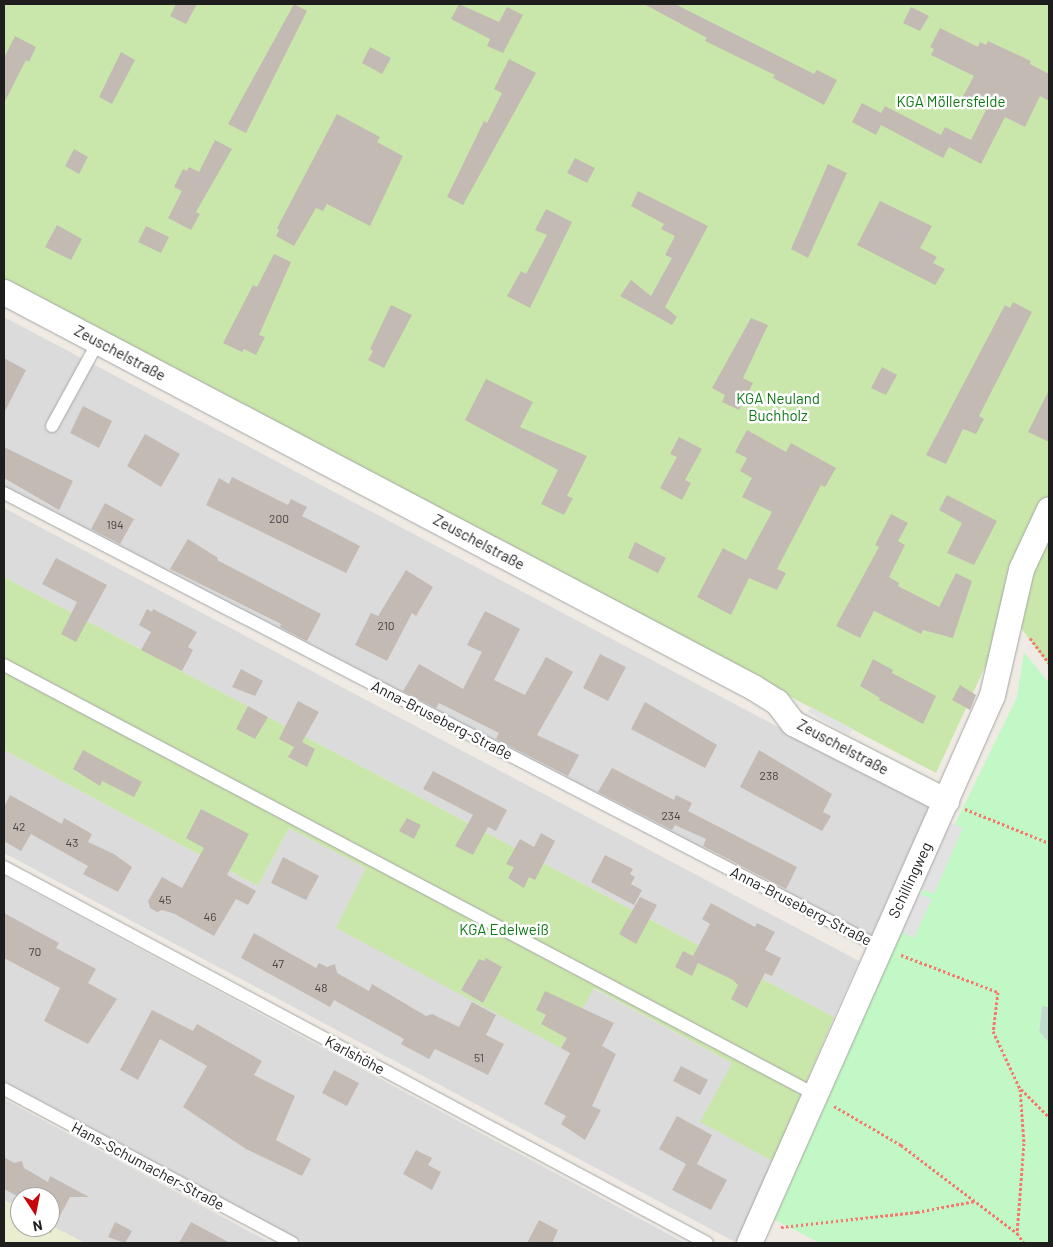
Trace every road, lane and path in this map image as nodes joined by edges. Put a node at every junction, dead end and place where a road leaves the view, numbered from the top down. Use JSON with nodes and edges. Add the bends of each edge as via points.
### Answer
{"nodes":[{"id":1,"x":4,"y":292,"type":"edge"},
{"id":2,"x":98,"y":342,"type":"junction"},
{"id":3,"x":52,"y":426,"type":"dead end"},
{"id":4,"x":4,"y":493,"type":"edge"},
{"id":5,"x":1049,"y":508,"type":"edge"},
{"id":6,"x":4,"y":665,"type":"edge"},
{"id":7,"x":946,"y":801,"type":"junction"},
{"id":8,"x":1049,"y":843,"type":"edge"},
{"id":9,"x":4,"y":867,"type":"edge"},
{"id":10,"x":880,"y":947,"type":"junction"},
{"id":11,"x":4,"y":1089,"type":"edge"},
{"id":12,"x":1020,"y":1089,"type":"junction"},
{"id":13,"x":816,"y":1095,"type":"junction"},
{"id":14,"x":1049,"y":1117,"type":"edge"},
{"id":15,"x":975,"y":1201,"type":"junction"},
{"id":16,"x":1017,"y":1233,"type":"junction"},
{"id":17,"x":752,"y":1236,"type":"edge"},
{"id":18,"x":292,"y":1243,"type":"edge"},
{"id":19,"x":707,"y":1243,"type":"edge"},
{"id":20,"x":1024,"y":1243,"type":"edge"}],
"edges":[{"from":1,"to":2,"type":"street","name":"Zeuschelstraße"},
{"from":2,"to":3,"type":"lane"},
{"from":2,"to":7,"type":"street","name":"Zeuschelstraße","via":[[753,687],[776,702],[794,723]]},
{"from":4,"to":10,"type":"lane","name":"Anna-Bruseberg-Straße"},
{"from":5,"to":7,"type":"street","name":"Schillingweg","via":[[1021,569],[992,695]]},
{"from":6,"to":13,"type":"lane"},
{"from":7,"to":8,"type":"path"},
{"from":7,"to":10,"type":"street","name":"Schillingweg"},
{"from":9,"to":19,"type":"lane","name":"Karlshöhe"},
{"from":10,"to":12,"type":"path","via":[[998,992],[992,1031]]},
{"from":10,"to":13,"type":"street","name":"Schillingweg"},
{"from":11,"to":18,"type":"lane","name":"Hans-Schumacher-Straße"},
{"from":12,"to":14,"type":"path"},
{"from":12,"to":16,"type":"path","via":[[1024,1143]]},
{"from":13,"to":15,"type":"path","via":[[900,1145]]},
{"from":13,"to":17,"type":"street","name":"Schillingweg"},
{"from":15,"to":16,"type":"path"},
{"from":15,"to":17,"type":"path"},
{"from":16,"to":20,"type":"path"}]}
